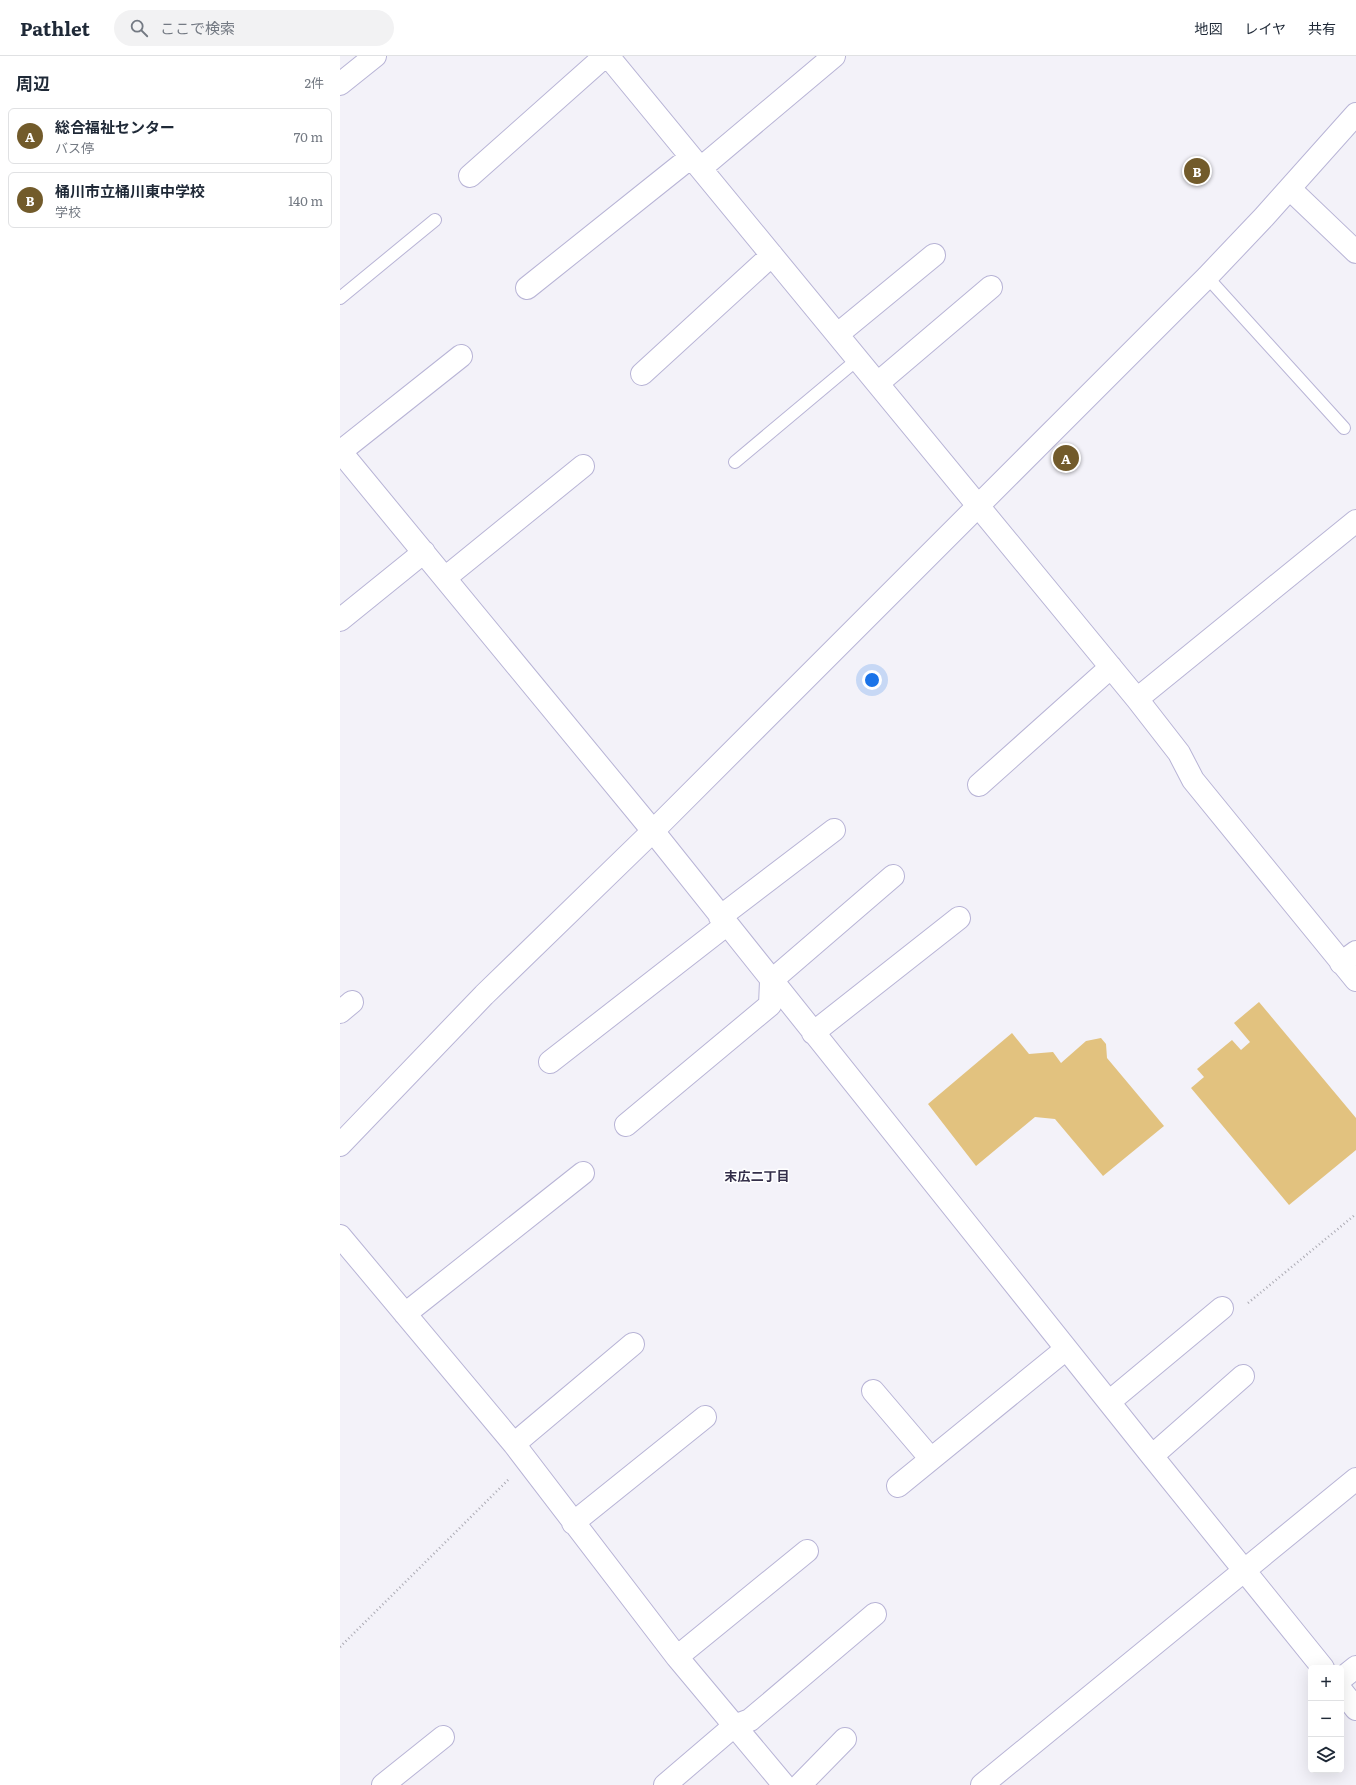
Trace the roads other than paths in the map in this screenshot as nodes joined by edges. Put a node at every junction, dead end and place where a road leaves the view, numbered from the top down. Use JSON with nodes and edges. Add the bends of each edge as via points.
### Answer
{"nodes":[{"id":1,"x":375,"y":56,"type":"edge"},
{"id":2,"x":604,"y":56,"type":"edge"},
{"id":3,"x":608,"y":56,"type":"edge"},
{"id":4,"x":834,"y":56,"type":"edge"},
{"id":5,"x":340,"y":84,"type":"edge"},
{"id":6,"x":1356,"y":114,"type":"edge"},
{"id":7,"x":696,"y":162,"type":"junction"},
{"id":8,"x":470,"y":176,"type":"dead end"},
{"id":9,"x":1290,"y":189,"type":"junction"},
{"id":10,"x":435,"y":220,"type":"dead end"},
{"id":11,"x":1356,"y":252,"type":"edge"},
{"id":12,"x":772,"y":255,"type":"junction"},
{"id":13,"x":934,"y":256,"type":"dead end"},
{"id":14,"x":1207,"y":277,"type":"junction"},
{"id":15,"x":991,"y":287,"type":"dead end"},
{"id":16,"x":527,"y":288,"type":"dead end"},
{"id":17,"x":340,"y":298,"type":"edge"},
{"id":18,"x":838,"y":334,"type":"junction"},
{"id":19,"x":461,"y":356,"type":"dead end"},
{"id":20,"x":858,"y":359,"type":"junction"},
{"id":21,"x":642,"y":374,"type":"dead end"},
{"id":22,"x":878,"y":383,"type":"junction"},
{"id":23,"x":1344,"y":428,"type":"dead end"},
{"id":24,"x":340,"y":451,"type":"edge"},
{"id":25,"x":735,"y":462,"type":"dead end"},
{"id":26,"x":583,"y":466,"type":"dead end"},
{"id":27,"x":978,"y":506,"type":"junction"},
{"id":28,"x":1356,"y":521,"type":"edge"},
{"id":29,"x":424,"y":552,"type":"junction"},
{"id":30,"x":445,"y":578,"type":"junction"},
{"id":31,"x":340,"y":620,"type":"edge"},
{"id":32,"x":1111,"y":667,"type":"junction"},
{"id":33,"x":1137,"y":699,"type":"junction"},
{"id":34,"x":979,"y":785,"type":"dead end"},
{"id":35,"x":834,"y":830,"type":"dead end"},
{"id":36,"x":653,"y":831,"type":"junction"},
{"id":37,"x":893,"y":876,"type":"dead end"},
{"id":38,"x":959,"y":918,"type":"dead end"},
{"id":39,"x":723,"y":921,"type":"junction"},
{"id":40,"x":1349,"y":958,"type":"edge"},
{"id":41,"x":1356,"y":980,"type":"edge"},
{"id":42,"x":771,"y":981,"type":"junction"},
{"id":43,"x":813,"y":1033,"type":"junction"},
{"id":44,"x":550,"y":1062,"type":"dead end"},
{"id":45,"x":626,"y":1125,"type":"dead end"},
{"id":46,"x":340,"y":1145,"type":"edge"},
{"id":47,"x":583,"y":1173,"type":"dead end"},
{"id":48,"x":340,"y":1236,"type":"edge"},
{"id":49,"x":1232,"y":1308,"type":"road end"},
{"id":50,"x":405,"y":1314,"type":"junction"},
{"id":51,"x":633,"y":1344,"type":"dead end"},
{"id":52,"x":1066,"y":1349,"type":"junction"},
{"id":53,"x":1243,"y":1376,"type":"dead end"},
{"id":54,"x":873,"y":1391,"type":"dead end"},
{"id":55,"x":1109,"y":1402,"type":"junction"},
{"id":56,"x":706,"y":1417,"type":"dead end"},
{"id":57,"x":520,"y":1453,"type":"junction"},
{"id":58,"x":1152,"y":1456,"type":"junction"},
{"id":59,"x":931,"y":1459,"type":"junction"},
{"id":60,"x":1356,"y":1479,"type":"edge"},
{"id":61,"x":898,"y":1486,"type":"dead end"},
{"id":62,"x":573,"y":1523,"type":"junction"},
{"id":63,"x":807,"y":1551,"type":"dead end"},
{"id":64,"x":1244,"y":1571,"type":"junction"},
{"id":65,"x":875,"y":1614,"type":"dead end"},
{"id":66,"x":677,"y":1657,"type":"junction"},
{"id":67,"x":1321,"y":1665,"type":"edge"},
{"id":68,"x":1356,"y":1667,"type":"edge"},
{"id":69,"x":1344,"y":1677,"type":"edge"},
{"id":70,"x":1344,"y":1694,"type":"edge"},
{"id":71,"x":1356,"y":1709,"type":"edge"},
{"id":72,"x":734,"y":1726,"type":"junction"},
{"id":73,"x":443,"y":1737,"type":"dead end"},
{"id":74,"x":845,"y":1738,"type":"dead end"},
{"id":75,"x":383,"y":1785,"type":"edge"},
{"id":76,"x":665,"y":1785,"type":"edge"},
{"id":77,"x":784,"y":1785,"type":"edge"},
{"id":78,"x":800,"y":1785,"type":"edge"},
{"id":79,"x":982,"y":1785,"type":"edge"}],
"edges":[{"from":1,"to":5,"type":"street"},
{"from":2,"to":8,"type":"street"},
{"from":3,"to":7,"type":"street"},
{"from":4,"to":7,"type":"street"},
{"from":6,"to":9,"type":"street"},
{"from":7,"to":12,"type":"street"},
{"from":7,"to":16,"type":"street"},
{"from":9,"to":11,"type":"street"},
{"from":9,"to":14,"type":"street"},
{"from":10,"to":17,"type":"lane"},
{"from":12,"to":18,"type":"street"},
{"from":12,"to":21,"type":"street"},
{"from":13,"to":18,"type":"street"},
{"from":14,"to":23,"type":"lane"},
{"from":14,"to":27,"type":"street"},
{"from":15,"to":22,"type":"street"},
{"from":18,"to":20,"type":"street"},
{"from":19,"to":24,"type":"street"},
{"from":20,"to":22,"type":"street"},
{"from":20,"to":25,"type":"lane"},
{"from":22,"to":27,"type":"street"},
{"from":24,"to":29,"type":"street"},
{"from":26,"to":30,"type":"street"},
{"from":27,"to":32,"type":"street"},
{"from":27,"to":36,"type":"street"},
{"from":28,"to":33,"type":"street"},
{"from":29,"to":30,"type":"street"},
{"from":29,"to":31,"type":"street"},
{"from":30,"to":36,"type":"street"},
{"from":32,"to":33,"type":"street"},
{"from":32,"to":34,"type":"street"},
{"from":33,"to":40,"type":"street","via":[[1178,753],[1193,780]]},
{"from":35,"to":39,"type":"street"},
{"from":36,"to":39,"type":"street"},
{"from":36,"to":46,"type":"street","via":[[484,995]]},
{"from":37,"to":42,"type":"street"},
{"from":38,"to":43,"type":"street"},
{"from":39,"to":42,"type":"street"},
{"from":39,"to":44,"type":"street"},
{"from":40,"to":41,"type":"street"},
{"from":42,"to":43,"type":"street"},
{"from":42,"to":45,"type":"street","via":[[770,1005]]},
{"from":43,"to":52,"type":"street"},
{"from":47,"to":50,"type":"street"},
{"from":48,"to":50,"type":"street"},
{"from":49,"to":55,"type":"street"},
{"from":50,"to":57,"type":"street"},
{"from":51,"to":57,"type":"street"},
{"from":52,"to":55,"type":"street"},
{"from":52,"to":59,"type":"street"},
{"from":53,"to":58,"type":"street"},
{"from":54,"to":59,"type":"street"},
{"from":55,"to":58,"type":"street"},
{"from":56,"to":62,"type":"street"},
{"from":57,"to":62,"type":"street"},
{"from":58,"to":64,"type":"street"},
{"from":59,"to":61,"type":"street"},
{"from":60,"to":64,"type":"street"},
{"from":62,"to":66,"type":"street"},
{"from":63,"to":66,"type":"street"},
{"from":64,"to":67,"type":"street"},
{"from":64,"to":79,"type":"street"},
{"from":65,"to":72,"type":"street","via":[[750,1720]]},
{"from":66,"to":72,"type":"street"},
{"from":68,"to":69,"type":"street"},
{"from":70,"to":71,"type":"street"},
{"from":72,"to":76,"type":"street"},
{"from":72,"to":77,"type":"street"},
{"from":73,"to":75,"type":"street"},
{"from":74,"to":78,"type":"street"}]}
